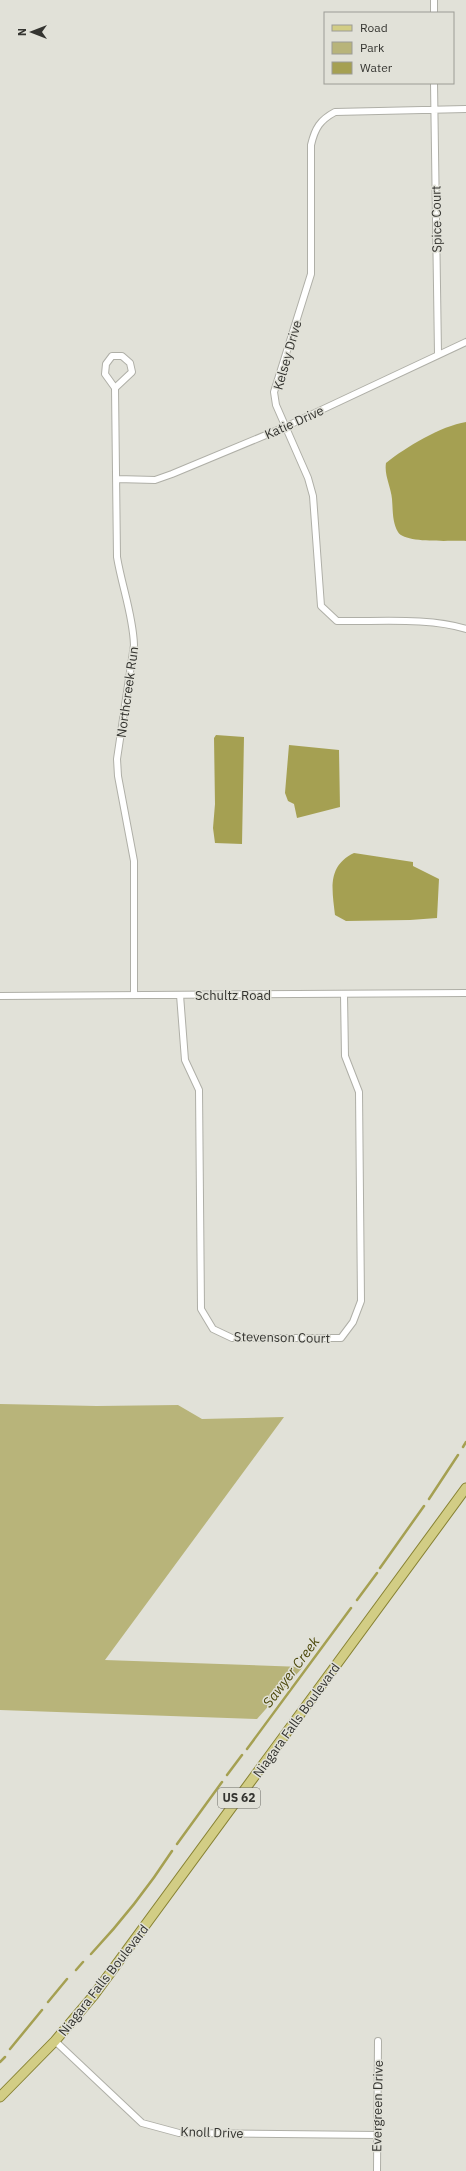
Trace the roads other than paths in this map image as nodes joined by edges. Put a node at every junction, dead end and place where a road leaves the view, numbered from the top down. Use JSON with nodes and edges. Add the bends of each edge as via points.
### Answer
{"nodes":[{"id":1,"x":434,"y":0,"type":"edge"},
{"id":2,"x":434,"y":12,"type":"edge"},
{"id":3,"x":434,"y":84,"type":"edge"},
{"id":4,"x":466,"y":109,"type":"edge"},
{"id":5,"x":434,"y":110,"type":"junction"},
{"id":6,"x":466,"y":342,"type":"edge"},
{"id":7,"x":438,"y":354,"type":"junction"},
{"id":8,"x":114,"y":388,"type":"junction"},
{"id":9,"x":285,"y":427,"type":"junction"},
{"id":10,"x":117,"y":479,"type":"junction"},
{"id":11,"x":466,"y":629,"type":"edge"},
{"id":12,"x":466,"y":993,"type":"edge"},
{"id":13,"x":180,"y":995,"type":"junction"},
{"id":14,"x":344,"y":995,"type":"junction"},
{"id":15,"x":0,"y":996,"type":"edge"},
{"id":16,"x":134,"y":996,"type":"junction"},
{"id":17,"x":466,"y":1488,"type":"edge"},
{"id":18,"x":55,"y":2041,"type":"junction"},
{"id":19,"x":378,"y":2041,"type":"dead end"},
{"id":20,"x":0,"y":2097,"type":"edge"},
{"id":21,"x":378,"y":2135,"type":"junction"},
{"id":22,"x":377,"y":2171,"type":"edge"}],
"edges":[{"from":1,"to":2,"type":"street"},
{"from":3,"to":5,"type":"street","name":"Spice Court"},
{"from":4,"to":5,"type":"street","name":"Kelsey Drive"},
{"from":5,"to":7,"type":"street","name":"Spice Court"},
{"from":5,"to":9,"type":"street","name":"Kelsey Drive","via":[[335,112],[323,119],[315,130],[311,145],[311,274],[274,392]]},
{"from":6,"to":7,"type":"street","name":"Katie Drive"},
{"from":7,"to":9,"type":"street","name":"Katie Drive"},
{"from":8,"to":8,"type":"street","name":"Northcreek Run","via":[[105,374],[106,364],[112,356],[122,356],[130,362],[132,372]]},
{"from":8,"to":10,"type":"street","name":"Northcreek Run"},
{"from":9,"to":10,"type":"street","name":"Katie Drive","via":[[155,480]]},
{"from":9,"to":11,"type":"street","name":"Kelsey Drive","via":[[308,478],[313,496],[319,594],[321,606],[328,614],[337,621],[434,623]]},
{"from":10,"to":16,"type":"street","name":"Northcreek Run","via":[[117,558],[133,628],[134,645],[117,759],[134,861]]},
{"from":12,"to":14,"type":"street","name":"Schultz Road"},
{"from":13,"to":14,"type":"street","name":"Schultz Road"},
{"from":13,"to":14,"type":"street","name":"Stevenson Court","via":[[184,1060],[199,1090],[201,1309],[214,1329],[232,1338],[341,1338],[353,1322],[361,1301],[360,1092],[345,1056]]},
{"from":13,"to":16,"type":"street","name":"Schultz Road"},
{"from":15,"to":16,"type":"street","name":"Schultz Road"},
{"from":17,"to":18,"type":"main road","name":"Niagara Falls Boulevard","number":"US 62","via":[[120,1961]]},
{"from":18,"to":20,"type":"main road","name":"Niagara Falls Boulevard","number":"US 62"},
{"from":18,"to":21,"type":"street","name":"Knoll Drive","via":[[142,2123],[179,2132]]},
{"from":19,"to":21,"type":"street","name":"Evergreen Drive"},
{"from":21,"to":22,"type":"street","name":"Evergreen Drive"}]}
